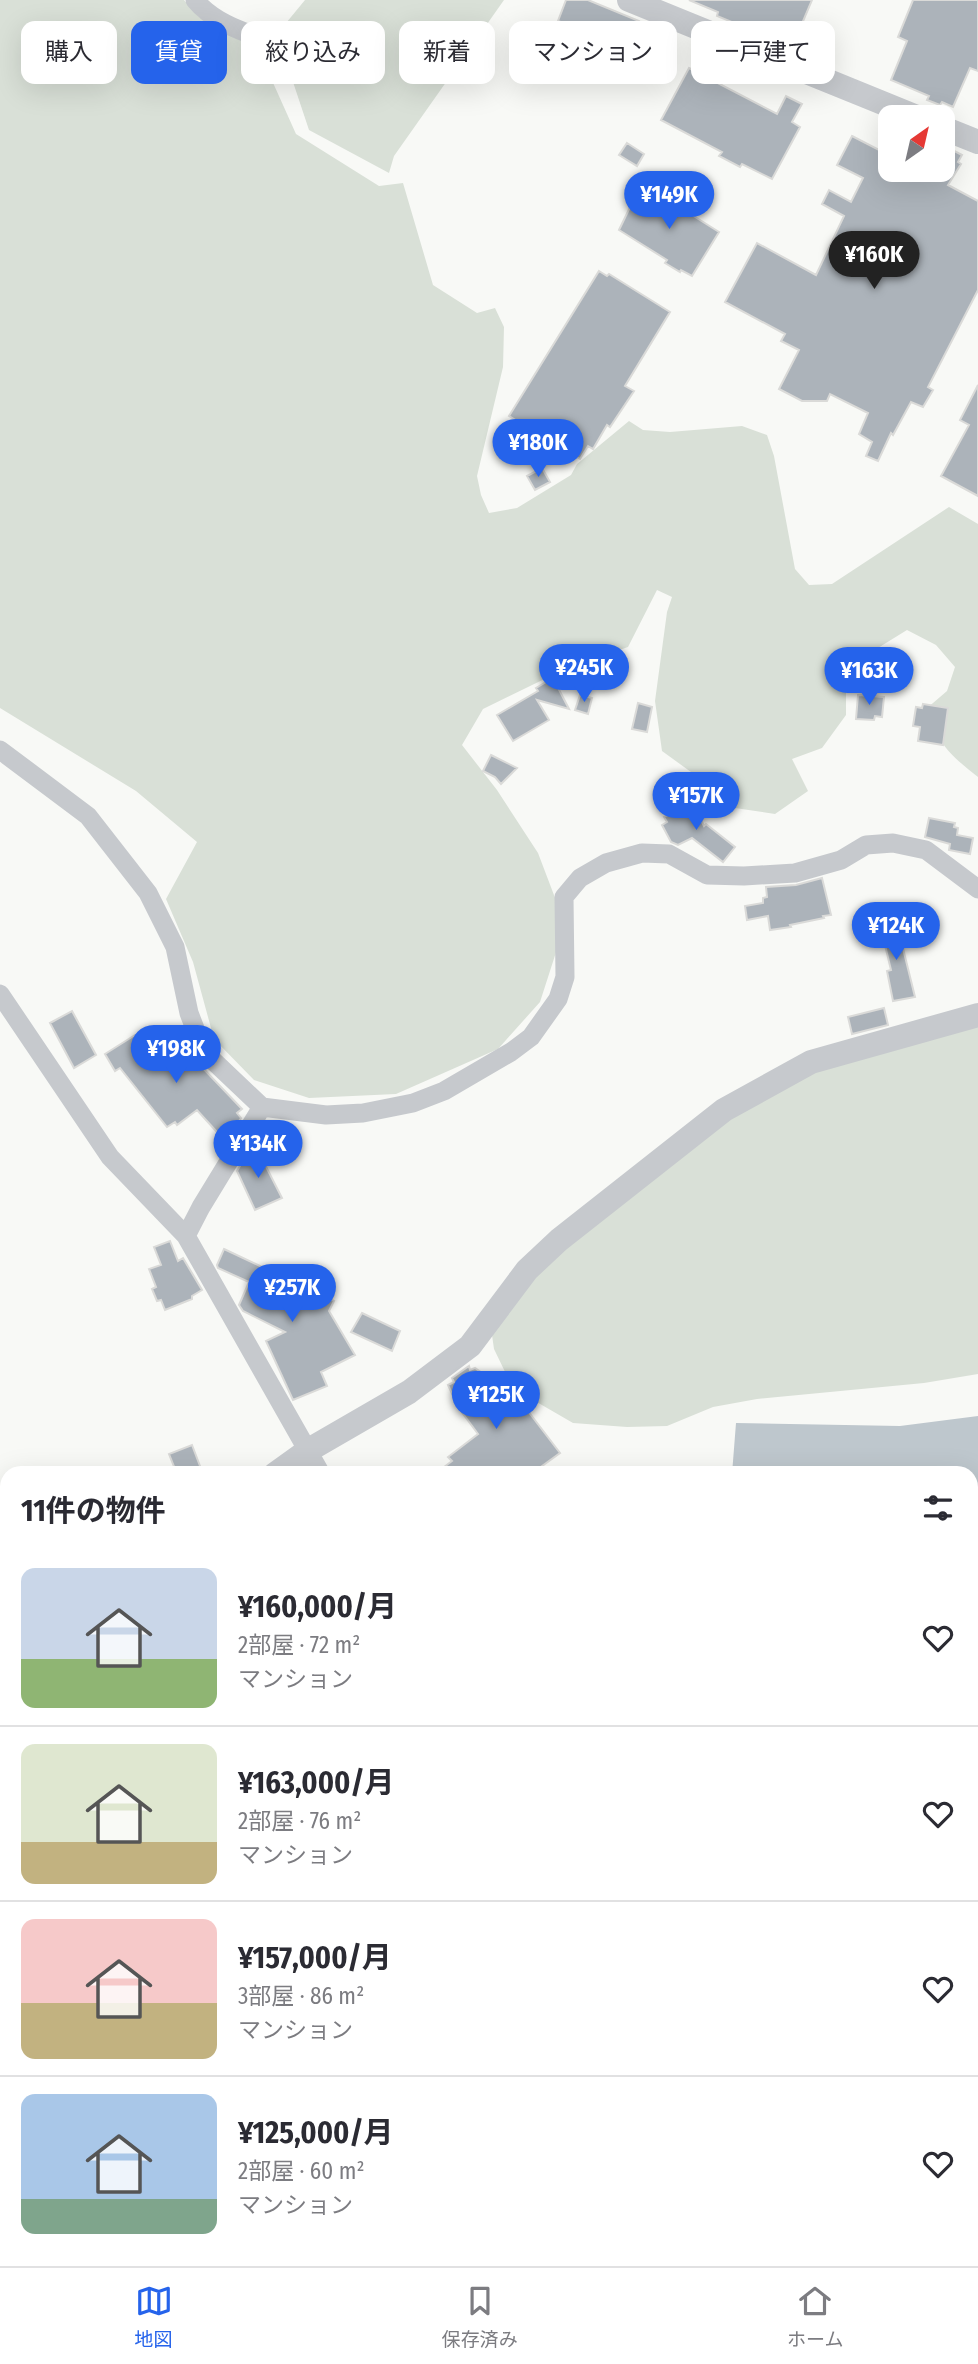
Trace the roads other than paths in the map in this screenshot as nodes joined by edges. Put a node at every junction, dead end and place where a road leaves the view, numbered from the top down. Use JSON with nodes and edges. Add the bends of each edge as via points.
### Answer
{"nodes":[{"id":1,"x":195,"y":0,"type":"edge"},
{"id":2,"x":629,"y":0,"type":"edge"},
{"id":3,"x":241,"y":32,"type":"edge"},
{"id":4,"x":887,"y":105,"type":"edge"},
{"id":5,"x":956,"y":133,"type":"edge"},
{"id":6,"x":978,"y":142,"type":"edge"},
{"id":7,"x":0,"y":750,"type":"edge"},
{"id":8,"x":978,"y":889,"type":"edge"},
{"id":9,"x":0,"y":994,"type":"edge"},
{"id":10,"x":978,"y":1015,"type":"edge"},
{"id":11,"x":262,"y":1107,"type":"junction"},
{"id":12,"x":186,"y":1236,"type":"junction"},
{"id":13,"x":307,"y":1451,"type":"junction"},
{"id":14,"x":286,"y":1466,"type":"edge"},
{"id":15,"x":316,"y":1466,"type":"edge"}],
"edges":[{"from":1,"to":3,"type":"street"},
{"from":2,"to":4,"type":"street"},
{"from":5,"to":6,"type":"street"},
{"from":7,"to":11,"type":"street","via":[[88,816],[148,893],[175,947],[189,1013],[204,1052]]},
{"from":8,"to":11,"type":"street","via":[[926,850],[893,843],[866,845],[841,860],[795,873],[707,875],[668,854],[642,853],[606,863],[580,878],[564,898],[565,977],[558,999],[531,1037],[511,1052],[444,1091],[413,1102],[327,1115]]},
{"from":9,"to":12,"type":"street","via":[[110,1157]]},
{"from":10,"to":13,"type":"street","via":[[811,1062],[724,1110],[559,1240],[527,1270],[470,1346],[409,1392]]},
{"from":11,"to":12,"type":"street"},
{"from":12,"to":13,"type":"street"},
{"from":13,"to":14,"type":"street"},
{"from":13,"to":15,"type":"street"}]}
